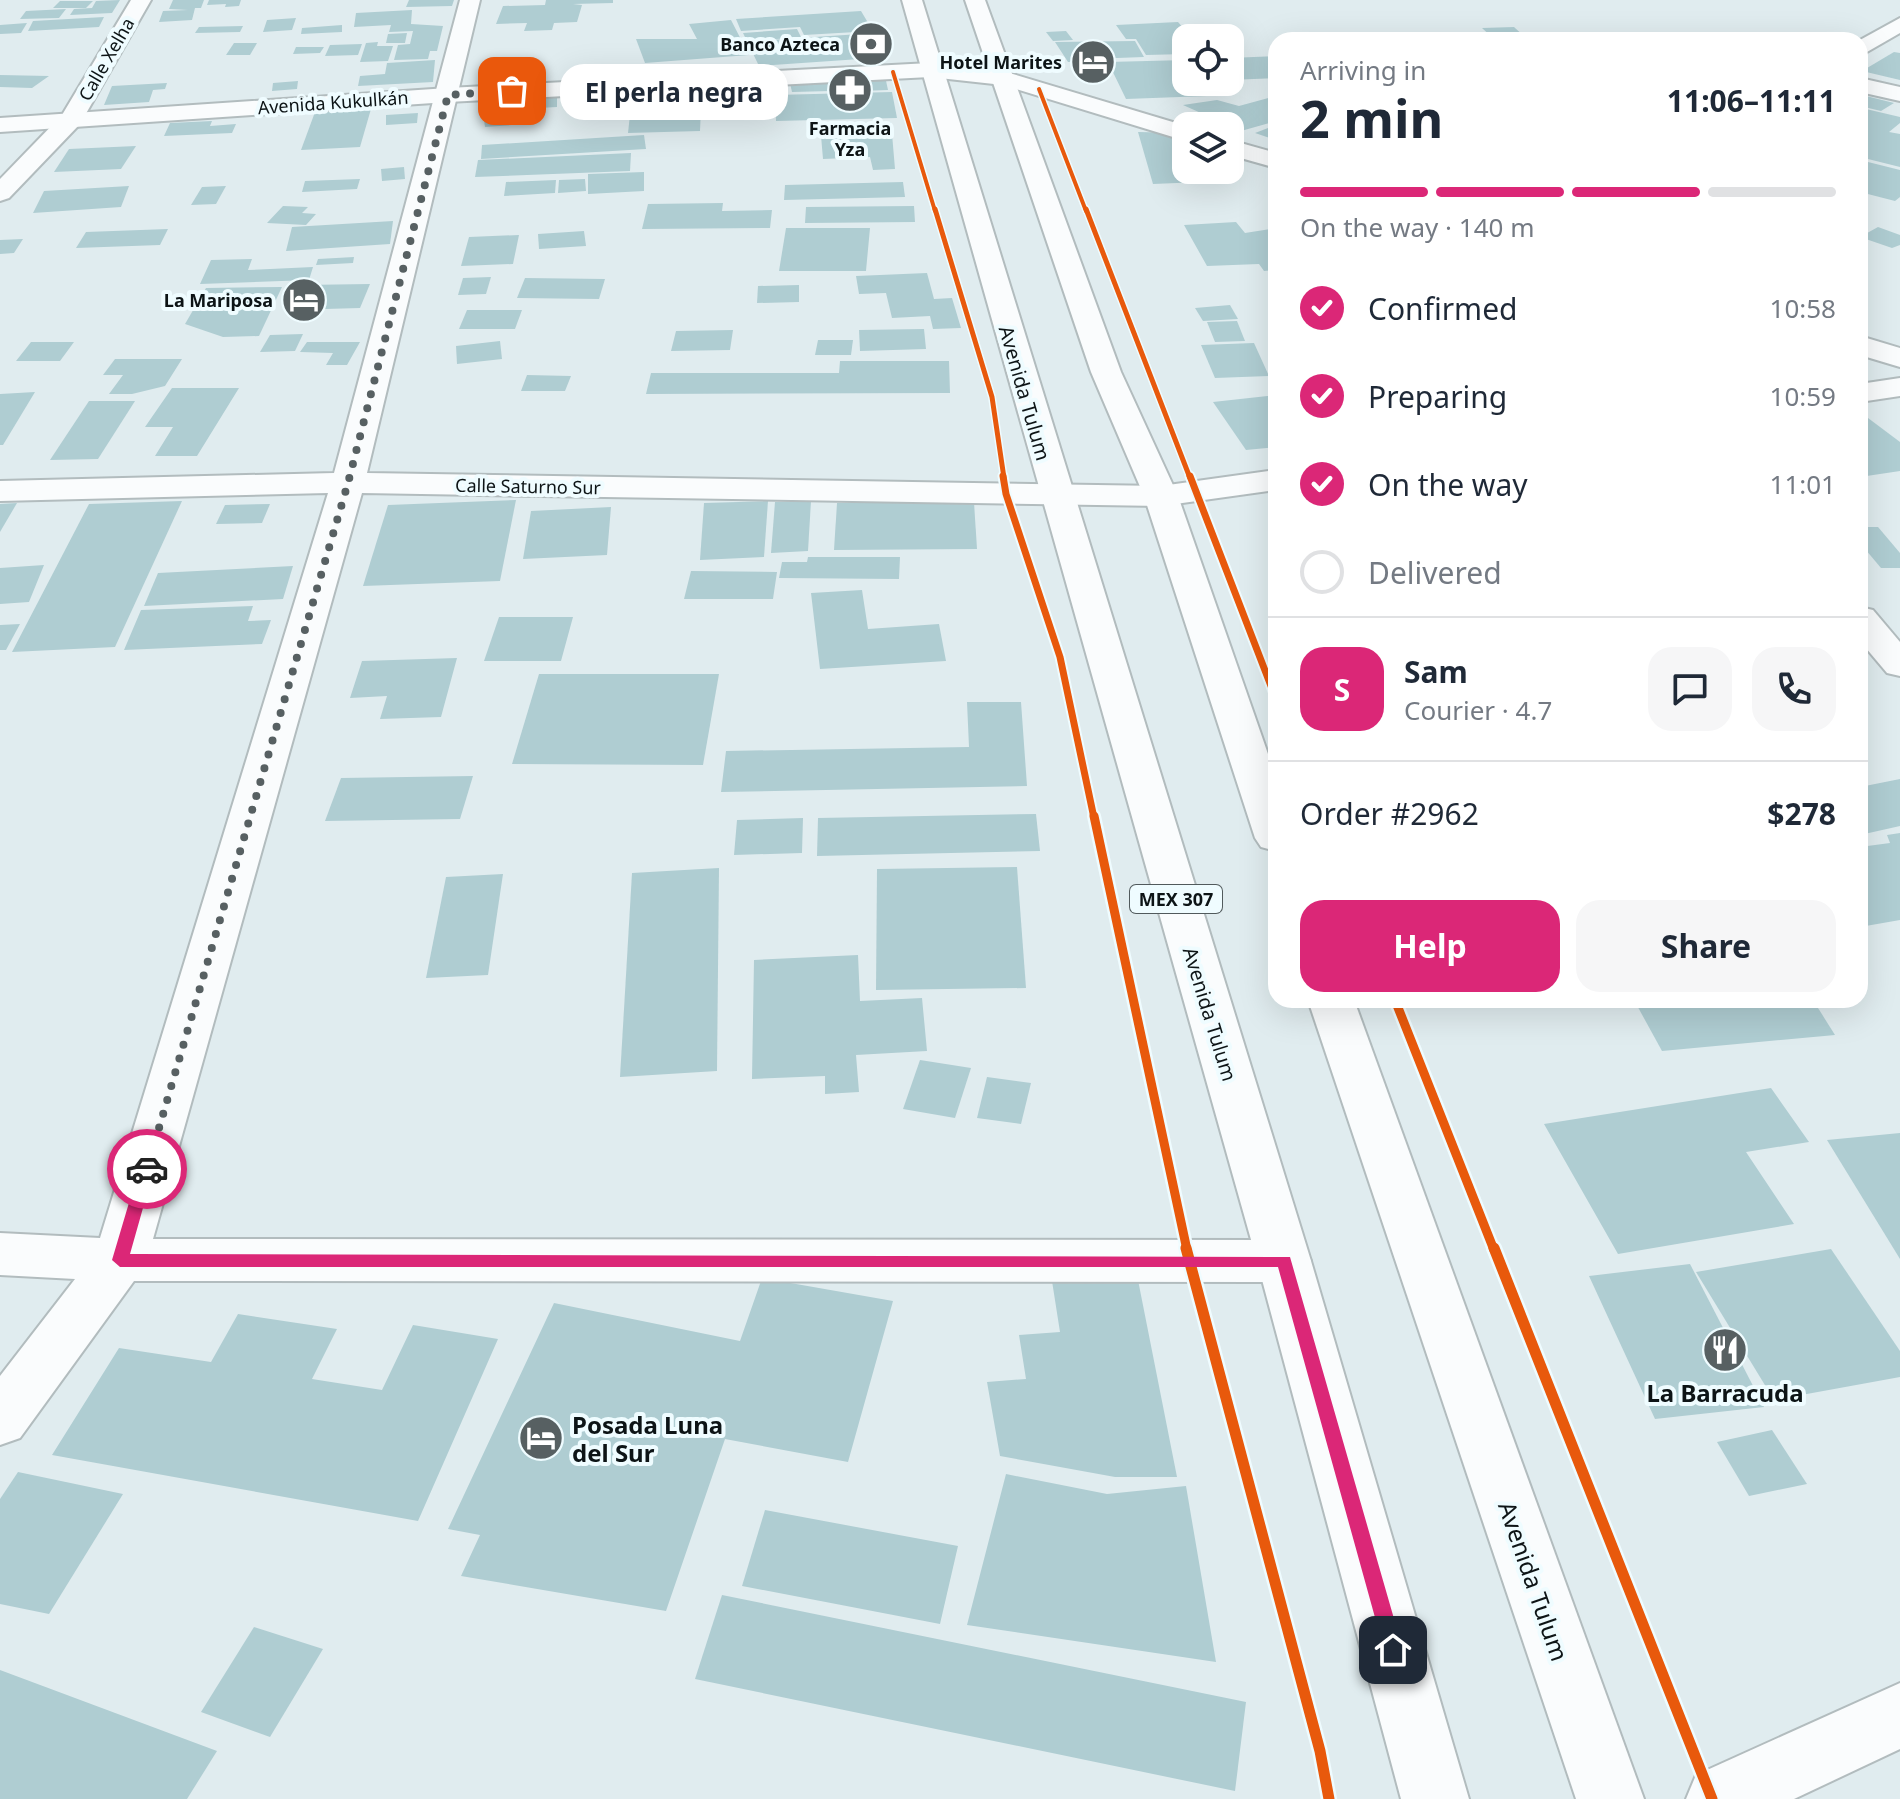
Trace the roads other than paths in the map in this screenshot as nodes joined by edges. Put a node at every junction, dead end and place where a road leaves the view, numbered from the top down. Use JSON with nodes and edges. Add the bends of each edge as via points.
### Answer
{"nodes":[{"id":1,"x":141,"y":0,"type":"edge"},
{"id":2,"x":470,"y":0,"type":"edge"},
{"id":3,"x":912,"y":0,"type":"edge"},
{"id":4,"x":975,"y":0,"type":"edge"},
{"id":5,"x":1900,"y":24,"type":"edge"},
{"id":6,"x":1868,"y":45,"type":"edge"},
{"id":7,"x":930,"y":70,"type":"junction"},
{"id":8,"x":1006,"y":79,"type":"junction"},
{"id":9,"x":1868,"y":87,"type":"edge"},
{"id":10,"x":1900,"y":94,"type":"edge"},
{"id":11,"x":448,"y":95,"type":"junction"},
{"id":12,"x":72,"y":119,"type":"junction"},
{"id":13,"x":0,"y":125,"type":"edge"},
{"id":14,"x":1172,"y":130,"type":"edge"},
{"id":15,"x":1244,"y":151,"type":"edge"},
{"id":16,"x":1268,"y":159,"type":"edge"},
{"id":17,"x":0,"y":193,"type":"edge"},
{"id":18,"x":1868,"y":348,"type":"edge"},
{"id":19,"x":1900,"y":358,"type":"edge"},
{"id":20,"x":1900,"y":387,"type":"edge"},
{"id":21,"x":1868,"y":392,"type":"edge"},
{"id":22,"x":1268,"y":481,"type":"edge"},
{"id":23,"x":348,"y":483,"type":"junction"},
{"id":24,"x":0,"y":491,"type":"edge"},
{"id":25,"x":1055,"y":495,"type":"junction"},
{"id":26,"x":1161,"y":496,"type":"junction"},
{"id":27,"x":1868,"y":627,"type":"edge"},
{"id":28,"x":1900,"y":665,"type":"edge"},
{"id":29,"x":1268,"y":814,"type":"edge"},
{"id":30,"x":1334,"y":1008,"type":"edge"},
{"id":31,"x":0,"y":1254,"type":"edge"},
{"id":32,"x":120,"y":1260,"type":"junction"},
{"id":33,"x":1284,"y":1261,"type":"junction"},
{"id":34,"x":0,"y":1420,"type":"edge"},
{"id":35,"x":1900,"y":1715,"type":"edge"},
{"id":36,"x":1435,"y":1799,"type":"edge"},
{"id":37,"x":1610,"y":1799,"type":"edge"},
{"id":38,"x":1720,"y":1799,"type":"edge"}],
"edges":[{"from":1,"to":12,"type":"street","name":"Calle Xelha"},
{"from":2,"to":11,"type":"street"},
{"from":3,"to":7,"type":"street","name":"Avenida Tulum","number":"MEX 307"},
{"from":4,"to":8,"type":"street"},
{"from":5,"to":6,"type":"street"},
{"from":7,"to":8,"type":"street","name":"Avenida Kukulkán"},
{"from":7,"to":11,"type":"street","name":"Avenida Kukulkán"},
{"from":7,"to":25,"type":"street","name":"Avenida Tulum","number":"MEX 307"},
{"from":8,"to":14,"type":"street","name":"Avenida Kukulkán"},
{"from":8,"to":26,"type":"street","via":[[1106,372]]},
{"from":9,"to":10,"type":"street"},
{"from":11,"to":12,"type":"street","name":"Avenida Kukulkán"},
{"from":11,"to":23,"type":"street"},
{"from":12,"to":13,"type":"street","name":"Avenida Kukulkán"},
{"from":12,"to":17,"type":"street","name":"Calle Xelha"},
{"from":15,"to":16,"type":"street"},
{"from":18,"to":19,"type":"street"},
{"from":20,"to":21,"type":"street"},
{"from":22,"to":26,"type":"street","name":"Calle Saturno Sur"},
{"from":23,"to":24,"type":"street","name":"Calle Saturno Sur"},
{"from":23,"to":25,"type":"street","name":"Calle Saturno Sur"},
{"from":23,"to":32,"type":"street"},
{"from":25,"to":26,"type":"street","name":"Calle Saturno Sur"},
{"from":25,"to":33,"type":"street","name":"Avenida Tulum","number":"MEX 307"},
{"from":26,"to":29,"type":"street"},
{"from":27,"to":28,"type":"street"},
{"from":30,"to":37,"type":"street","name":"Avenida Tulum"},
{"from":31,"to":32,"type":"street"},
{"from":32,"to":33,"type":"street"},
{"from":32,"to":34,"type":"street"},
{"from":33,"to":36,"type":"street","name":"Avenida Tulum","number":"MEX 307"},
{"from":35,"to":38,"type":"street"}]}
